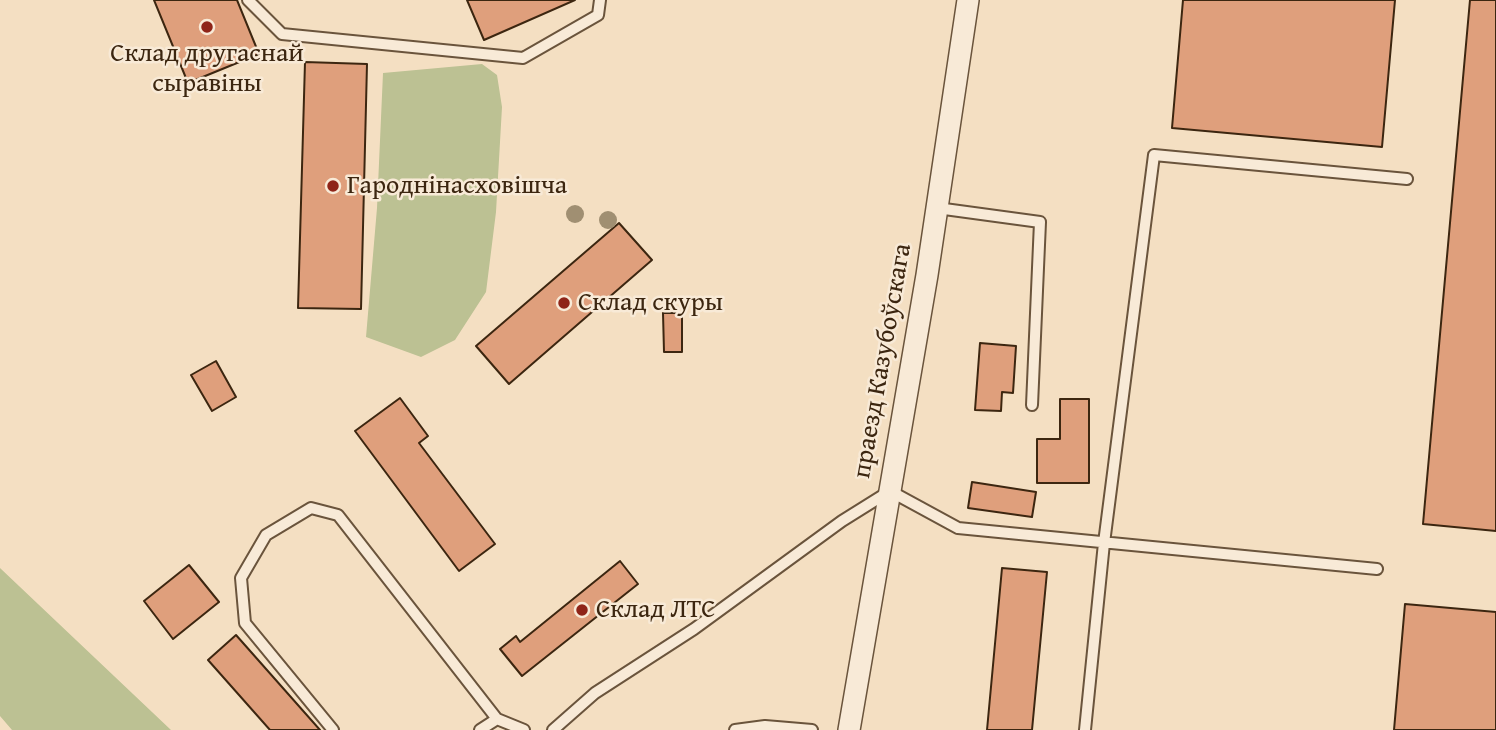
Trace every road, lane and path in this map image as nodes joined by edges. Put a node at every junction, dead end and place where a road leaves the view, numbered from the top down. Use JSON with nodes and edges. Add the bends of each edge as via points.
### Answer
{"nodes":[{"id":1,"x":248,"y":0,"type":"edge"},
{"id":2,"x":600,"y":0,"type":"edge"},
{"id":3,"x":968,"y":0,"type":"edge"},
{"id":4,"x":1407,"y":179,"type":"dead end"},
{"id":5,"x":937,"y":208,"type":"junction"},
{"id":6,"x":1032,"y":405,"type":"dead end"},
{"id":7,"x":890,"y":491,"type":"junction"},
{"id":8,"x":1104,"y":543,"type":"junction"},
{"id":9,"x":1377,"y":569,"type":"dead end"},
{"id":10,"x":497,"y":719,"type":"junction"},
{"id":11,"x":333,"y":730,"type":"edge"},
{"id":12,"x":480,"y":730,"type":"edge"},
{"id":13,"x":524,"y":730,"type":"edge"},
{"id":14,"x":553,"y":730,"type":"edge"},
{"id":15,"x":734,"y":730,"type":"edge"},
{"id":16,"x":812,"y":730,"type":"edge"},
{"id":17,"x":849,"y":730,"type":"edge"},
{"id":18,"x":1085,"y":730,"type":"edge"}],
"edges":[{"from":1,"to":2,"type":"lane","via":[[282,34],[523,58],[598,15]]},
{"from":3,"to":5,"type":"street","name":"праезд Казубоўскага"},
{"from":4,"to":8,"type":"lane","via":[[1154,155]]},
{"from":5,"to":6,"type":"lane","via":[[1040,222]]},
{"from":5,"to":7,"type":"street","name":"праезд Казубоўскага"},
{"from":7,"to":8,"type":"lane","via":[[958,528]]},
{"from":7,"to":14,"type":"lane","via":[[595,693]]},
{"from":7,"to":17,"type":"street","name":"праезд Казубоўскага"},
{"from":8,"to":9,"type":"lane"},
{"from":8,"to":18,"type":"lane"},
{"from":10,"to":11,"type":"lane","via":[[338,515],[311,508],[266,535],[241,578],[245,623]]},
{"from":10,"to":12,"type":"lane"},
{"from":10,"to":13,"type":"lane"},
{"from":15,"to":16,"type":"lane","via":[[765,726]]}]}
